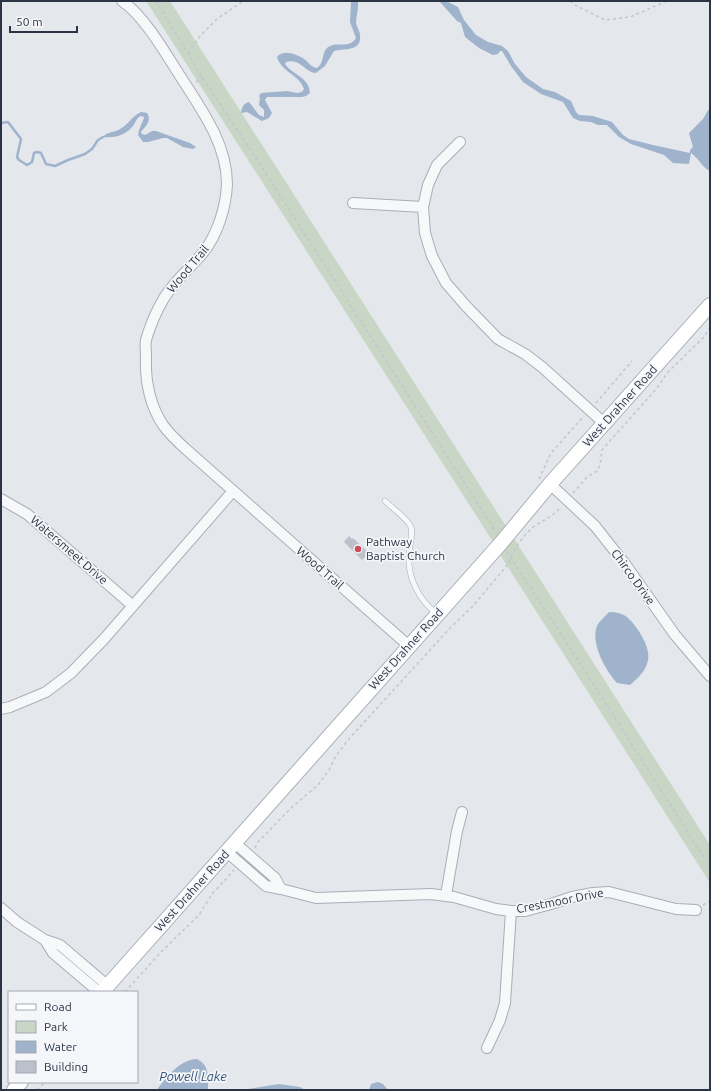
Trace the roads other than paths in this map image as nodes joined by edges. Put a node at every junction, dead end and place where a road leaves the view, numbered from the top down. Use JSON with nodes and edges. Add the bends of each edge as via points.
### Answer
{"nodes":[{"id":1,"x":122,"y":1,"type":"edge"},
{"id":2,"x":460,"y":142,"type":"dead end"},
{"id":3,"x":353,"y":204,"type":"dead end"},
{"id":4,"x":423,"y":207,"type":"junction"},
{"id":5,"x":710,"y":305,"type":"edge"},
{"id":6,"x":604,"y":423,"type":"junction"},
{"id":7,"x":544,"y":483,"type":"junction"},
{"id":8,"x":232,"y":491,"type":"junction"},
{"id":9,"x":1,"y":499,"type":"edge"},
{"id":10,"x":385,"y":501,"type":"dead end"},
{"id":11,"x":133,"y":606,"type":"junction"},
{"id":12,"x":437,"y":614,"type":"junction"},
{"id":13,"x":409,"y":646,"type":"junction"},
{"id":14,"x":710,"y":676,"type":"edge"},
{"id":15,"x":1,"y":709,"type":"edge"},
{"id":16,"x":462,"y":812,"type":"dead end"},
{"id":17,"x":231,"y":848,"type":"junction"},
{"id":18,"x":281,"y":889,"type":"junction"},
{"id":19,"x":446,"y":895,"type":"junction"},
{"id":20,"x":1,"y":908,"type":"edge"},
{"id":21,"x":696,"y":910,"type":"dead end"},
{"id":22,"x":511,"y":911,"type":"junction"},
{"id":23,"x":103,"y":990,"type":"edge"},
{"id":24,"x":487,"y":1048,"type":"dead end"}],
"edges":[{"from":1,"to":8,"type":"street","name":"Wood Trail","via":[[138,14],[154,36],[207,117],[222,152],[226,184],[223,212],[212,240],[164,298],[146,341],[145,366],[147,386],[163,424],[174,438]]},
{"from":2,"to":4,"type":"street","via":[[437,165],[428,185]]},
{"from":3,"to":4,"type":"street"},
{"from":4,"to":6,"type":"street","via":[[425,233],[432,256],[446,283],[498,339],[542,367]]},
{"from":5,"to":6,"type":"street","name":"West Drahner Road"},
{"from":6,"to":7,"type":"street","name":"West Drahner Road"},
{"from":7,"to":12,"type":"street","name":"West Drahner Road","via":[[501,543]]},
{"from":7,"to":14,"type":"street","name":"Chirco Drive","via":[[595,526],[675,635]]},
{"from":8,"to":11,"type":"street"},
{"from":8,"to":13,"type":"street","name":"Wood Trail"},
{"from":9,"to":11,"type":"street","name":"Watersmeet Drive","via":[[27,514]]},
{"from":10,"to":12,"type":"lane","via":[[411,528],[410,572],[416,590]]},
{"from":11,"to":15,"type":"street","via":[[71,673],[46,692]]},
{"from":12,"to":13,"type":"street","name":"West Drahner Road"},
{"from":13,"to":17,"type":"street","name":"West Drahner Road"},
{"from":16,"to":19,"type":"street"},
{"from":17,"to":18,"type":"street","via":[[251,856],[275,878]]},
{"from":17,"to":18,"type":"street","name":"Crestmoor Drive","via":[[240,864],[266,886]]},
{"from":17,"to":23,"type":"street","name":"West Drahner Road"},
{"from":18,"to":19,"type":"street","name":"Crestmoor Drive","via":[[316,898]]},
{"from":19,"to":22,"type":"street","name":"Crestmoor Drive"},
{"from":20,"to":23,"type":"street","via":[[45,940],[60,945]]},
{"from":21,"to":22,"type":"street","name":"Crestmoor Drive","via":[[676,909],[609,892],[572,897],[525,911]]},
{"from":22,"to":24,"type":"street","via":[[505,1003]]}]}
